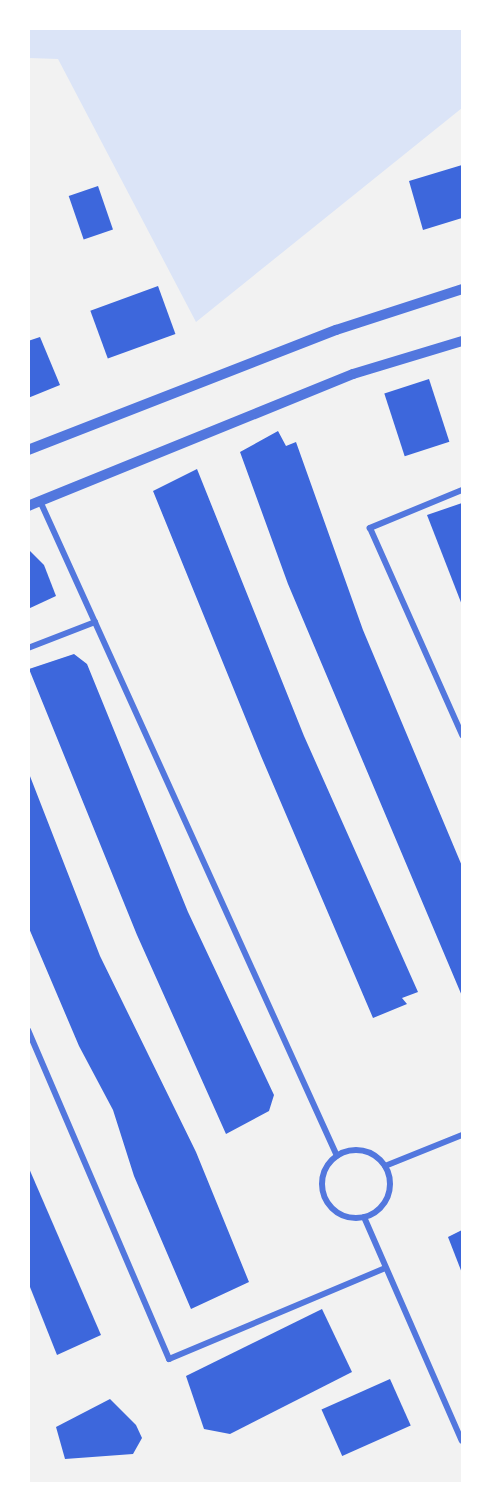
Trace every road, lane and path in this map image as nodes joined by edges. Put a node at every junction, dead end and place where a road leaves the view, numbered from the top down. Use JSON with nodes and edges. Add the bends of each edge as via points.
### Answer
{"nodes":[{"id":1,"x":462,"y":289,"type":"edge"},
{"id":2,"x":462,"y":341,"type":"edge"},
{"id":3,"x":28,"y":450,"type":"edge"},
{"id":4,"x":462,"y":490,"type":"edge"},
{"id":5,"x":40,"y":501,"type":"junction"},
{"id":6,"x":28,"y":506,"type":"edge"},
{"id":7,"x":95,"y":622,"type":"junction"},
{"id":8,"x":28,"y":648,"type":"edge"},
{"id":9,"x":462,"y":735,"type":"edge"},
{"id":10,"x":28,"y":1030,"type":"edge"},
{"id":11,"x":462,"y":1136,"type":"edge"},
{"id":12,"x":337,"y":1156,"type":"junction"},
{"id":13,"x":385,"y":1166,"type":"junction"},
{"id":14,"x":364,"y":1217,"type":"junction"},
{"id":15,"x":385,"y":1268,"type":"junction"},
{"id":16,"x":462,"y":1441,"type":"edge"}],
"edges":[{"from":1,"to":3,"type":"street","via":[[336,330]]},
{"from":2,"to":5,"type":"street","via":[[353,374]]},
{"from":4,"to":9,"type":"street","via":[[370,528]]},
{"from":5,"to":6,"type":"street"},
{"from":5,"to":7,"type":"street"},
{"from":7,"to":8,"type":"street"},
{"from":7,"to":12,"type":"street"},
{"from":10,"to":15,"type":"street","via":[[169,1359]]},
{"from":11,"to":13,"type":"street"},
{"from":12,"to":13,"type":"street","via":[[357,1150],[368,1152]]},
{"from":12,"to":14,"type":"street","via":[[323,1175],[325,1197],[341,1214]]},
{"from":13,"to":14,"type":"street","via":[[390,1186],[387,1197],[382,1206]]},
{"from":14,"to":15,"type":"street"},
{"from":15,"to":16,"type":"street"}]}
